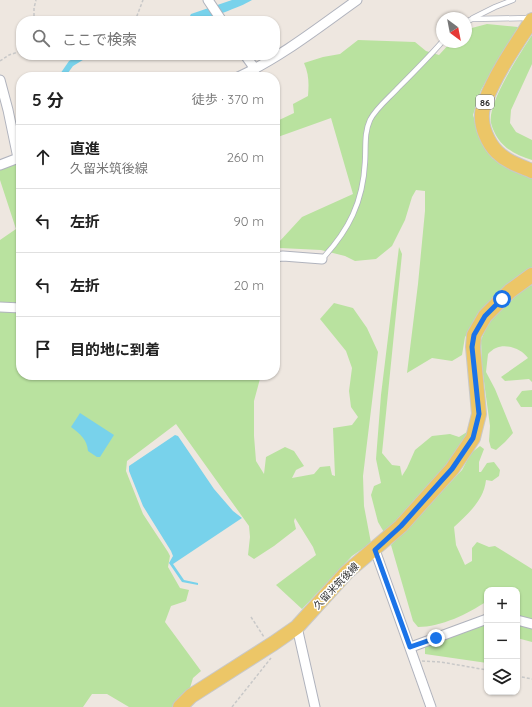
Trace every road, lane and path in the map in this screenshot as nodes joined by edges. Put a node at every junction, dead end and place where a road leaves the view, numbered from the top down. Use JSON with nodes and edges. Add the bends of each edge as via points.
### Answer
{"nodes":[{"id":1,"x":36,"y":0,"type":"edge"},
{"id":2,"x":143,"y":0,"type":"edge"},
{"id":3,"x":208,"y":0,"type":"edge"},
{"id":4,"x":357,"y":0,"type":"edge"},
{"id":5,"x":513,"y":0,"type":"edge"},
{"id":6,"x":34,"y":16,"type":"edge"},
{"id":7,"x":137,"y":16,"type":"edge"},
{"id":8,"x":219,"y":16,"type":"edge"},
{"id":9,"x":472,"y":19,"type":"joint"},
{"id":10,"x":532,"y":19,"type":"edge"},
{"id":11,"x":436,"y":48,"type":"edge"},
{"id":12,"x":16,"y":52,"type":"edge"},
{"id":13,"x":280,"y":53,"type":"edge"},
{"id":14,"x":249,"y":60,"type":"edge"},
{"id":15,"x":269,"y":60,"type":"edge"},
{"id":16,"x":0,"y":61,"type":"edge"},
{"id":17,"x":255,"y":69,"type":"junction"},
{"id":18,"x":249,"y":72,"type":"edge"},
{"id":19,"x":0,"y":80,"type":"edge"},
{"id":20,"x":16,"y":144,"type":"edge"},
{"id":21,"x":16,"y":158,"type":"edge"},
{"id":22,"x":0,"y":165,"type":"edge"},
{"id":23,"x":532,"y":171,"type":"edge"},
{"id":24,"x":280,"y":256,"type":"edge"},
{"id":25,"x":322,"y":259,"type":"joint"},
{"id":26,"x":532,"y":275,"type":"edge"},
{"id":27,"x":0,"y":307,"type":"edge"},
{"id":28,"x":16,"y":308,"type":"edge"},
{"id":29,"x":375,"y":550,"type":"junction"},
{"id":30,"x":251,"y":617,"type":"dead end"},
{"id":31,"x":484,"y":619,"type":"edge"},
{"id":32,"x":520,"y":621,"type":"edge"},
{"id":33,"x":532,"y":624,"type":"edge"},
{"id":34,"x":297,"y":627,"type":"junction"},
{"id":35,"x":272,"y":644,"type":"junction"},
{"id":36,"x":410,"y":647,"type":"junction"},
{"id":37,"x":414,"y":661,"type":"junction"},
{"id":38,"x":484,"y":669,"type":"edge"},
{"id":39,"x":520,"y":677,"type":"edge"},
{"id":40,"x":532,"y":679,"type":"edge"},
{"id":41,"x":180,"y":707,"type":"edge"},
{"id":42,"x":232,"y":707,"type":"edge"},
{"id":43,"x":315,"y":707,"type":"edge"},
{"id":44,"x":431,"y":707,"type":"edge"}],
"edges":[{"from":1,"to":6,"type":"path"},
{"from":2,"to":7,"type":"path"},
{"from":3,"to":8,"type":"street"},
{"from":4,"to":13,"type":"street"},
{"from":5,"to":9,"type":"lane"},
{"from":9,"to":10,"type":"lane"},
{"from":10,"to":23,"type":"main road","number":"86","via":[[493,86],[481,113],[489,141],[497,152],[508,161]]},
{"from":11,"to":25,"type":"lane","via":[[371,118],[366,131],[361,194],[349,224]]},
{"from":12,"to":16,"type":"path"},
{"from":14,"to":17,"type":"street"},
{"from":15,"to":17,"type":"street"},
{"from":17,"to":18,"type":"street"},
{"from":19,"to":20,"type":"street"},
{"from":21,"to":22,"type":"street"},
{"from":24,"to":25,"type":"street"},
{"from":26,"to":29,"type":"main road","name":"久留米筑後線","via":[[510,291],[485,316],[474,335],[472,347],[479,414],[473,438],[447,475],[401,526]]},
{"from":27,"to":28,"type":"street"},
{"from":29,"to":34,"type":"main road","name":"久留米筑後線","via":[[347,572]]},
{"from":29,"to":36,"type":"street"},
{"from":30,"to":35,"type":"path"},
{"from":31,"to":36,"type":"street"},
{"from":32,"to":33,"type":"street"},
{"from":34,"to":35,"type":"main road","name":"久留米筑後線"},
{"from":34,"to":43,"type":"street"},
{"from":35,"to":41,"type":"main road","name":"久留米筑後線","via":[[191,696]]},
{"from":35,"to":42,"type":"path","via":[[275,652]]},
{"from":36,"to":37,"type":"street"},
{"from":37,"to":38,"type":"path","via":[[441,662]]},
{"from":37,"to":44,"type":"street"},
{"from":39,"to":40,"type":"path"}]}
